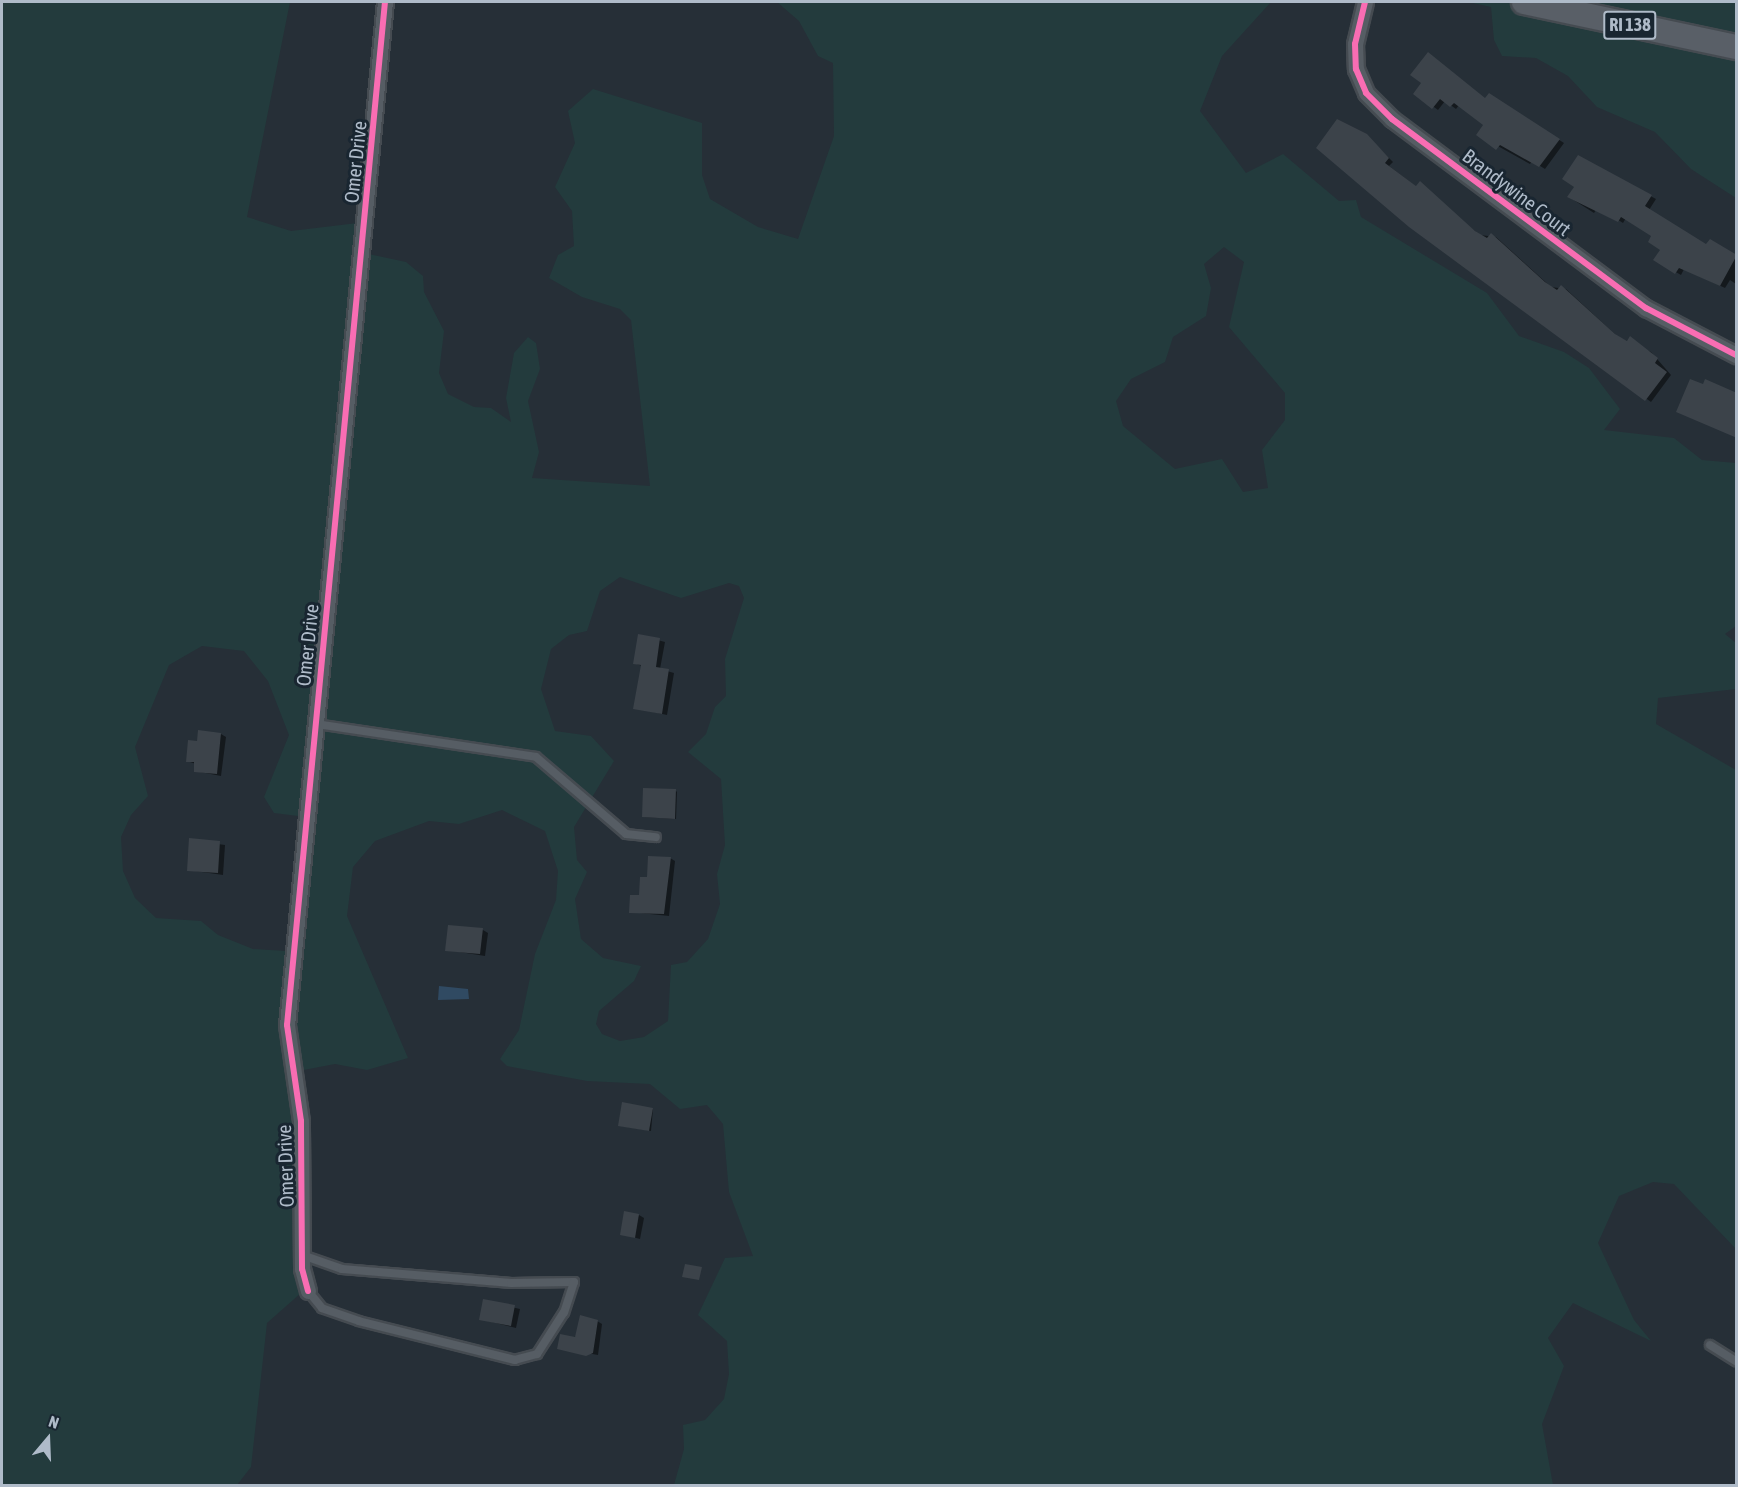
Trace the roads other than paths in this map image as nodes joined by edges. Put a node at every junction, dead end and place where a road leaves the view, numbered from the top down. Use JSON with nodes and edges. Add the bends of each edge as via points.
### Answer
{"nodes":[{"id":1,"x":385,"y":2,"type":"edge"},
{"id":2,"x":1365,"y":2,"type":"edge"},
{"id":3,"x":1524,"y":2,"type":"edge"},
{"id":4,"x":1737,"y":47,"type":"edge"},
{"id":5,"x":1737,"y":355,"type":"edge"},
{"id":6,"x":316,"y":724,"type":"junction"},
{"id":7,"x":656,"y":837,"type":"dead end"},
{"id":8,"x":302,"y":1255,"type":"junction"},
{"id":9,"x":308,"y":1291,"type":"joint"},
{"id":10,"x":1710,"y":1345,"type":"dead end"},
{"id":11,"x":1737,"y":1360,"type":"edge"}],
"edges":[{"from":1,"to":6,"type":"street","name":"Omer Drive"},
{"from":2,"to":5,"type":"street","name":"Brandywine Court","via":[[1355,44],[1356,69],[1366,93],[1392,119],[1646,308]]},
{"from":3,"to":4,"type":"main road","number":"RI 138"},
{"from":6,"to":7,"type":"lane","via":[[536,757],[626,834]]},
{"from":6,"to":8,"type":"street","name":"Omer Drive","via":[[287,1025],[301,1121]]},
{"from":8,"to":9,"type":"street","name":"Omer Drive"},
{"from":8,"to":9,"type":"lane","via":[[342,1269],[511,1283],[574,1282],[564,1312],[537,1354],[515,1360],[359,1321],[322,1308]]},
{"from":10,"to":11,"type":"lane"}]}
